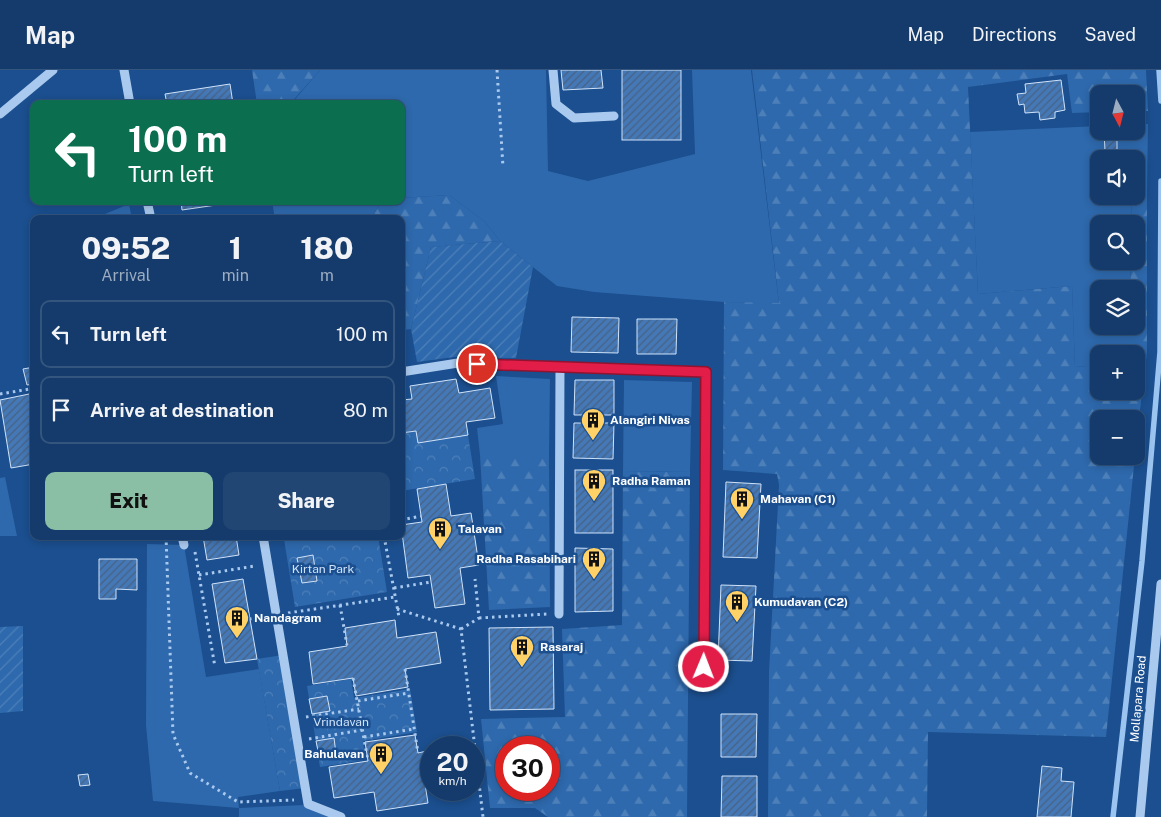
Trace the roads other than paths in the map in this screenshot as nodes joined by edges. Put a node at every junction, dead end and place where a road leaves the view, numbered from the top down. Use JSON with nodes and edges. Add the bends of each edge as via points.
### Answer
{"nodes":[{"id":1,"x":53,"y":70,"type":"edge"},
{"id":2,"x":124,"y":70,"type":"edge"},
{"id":3,"x":553,"y":70,"type":"edge"},
{"id":4,"x":129,"y":100,"type":"edge"},
{"id":5,"x":0,"y":114,"type":"edge"},
{"id":6,"x":614,"y":116,"type":"dead end"},
{"id":7,"x":560,"y":366,"type":"junction"},
{"id":8,"x":405,"y":371,"type":"edge"},
{"id":9,"x":264,"y":540,"type":"edge"},
{"id":10,"x":1161,"y":584,"type":"edge"},
{"id":11,"x":560,"y":614,"type":"road end"},
{"id":12,"x":704,"y":667,"type":"dead end"},
{"id":13,"x":342,"y":817,"type":"edge"},
{"id":14,"x":1140,"y":817,"type":"edge"}],
"edges":[{"from":1,"to":5,"type":"street"},
{"from":2,"to":4,"type":"street"},
{"from":3,"to":6,"type":"street","via":[[556,104],[574,118]]},
{"from":7,"to":8,"type":"street","via":[[458,363]]},
{"from":7,"to":11,"type":"street"},
{"from":7,"to":12,"type":"street","via":[[706,372]]},
{"from":9,"to":13,"type":"street","via":[[308,804]]},
{"from":10,"to":14,"type":"street","name":"Mollapara Road"}]}
